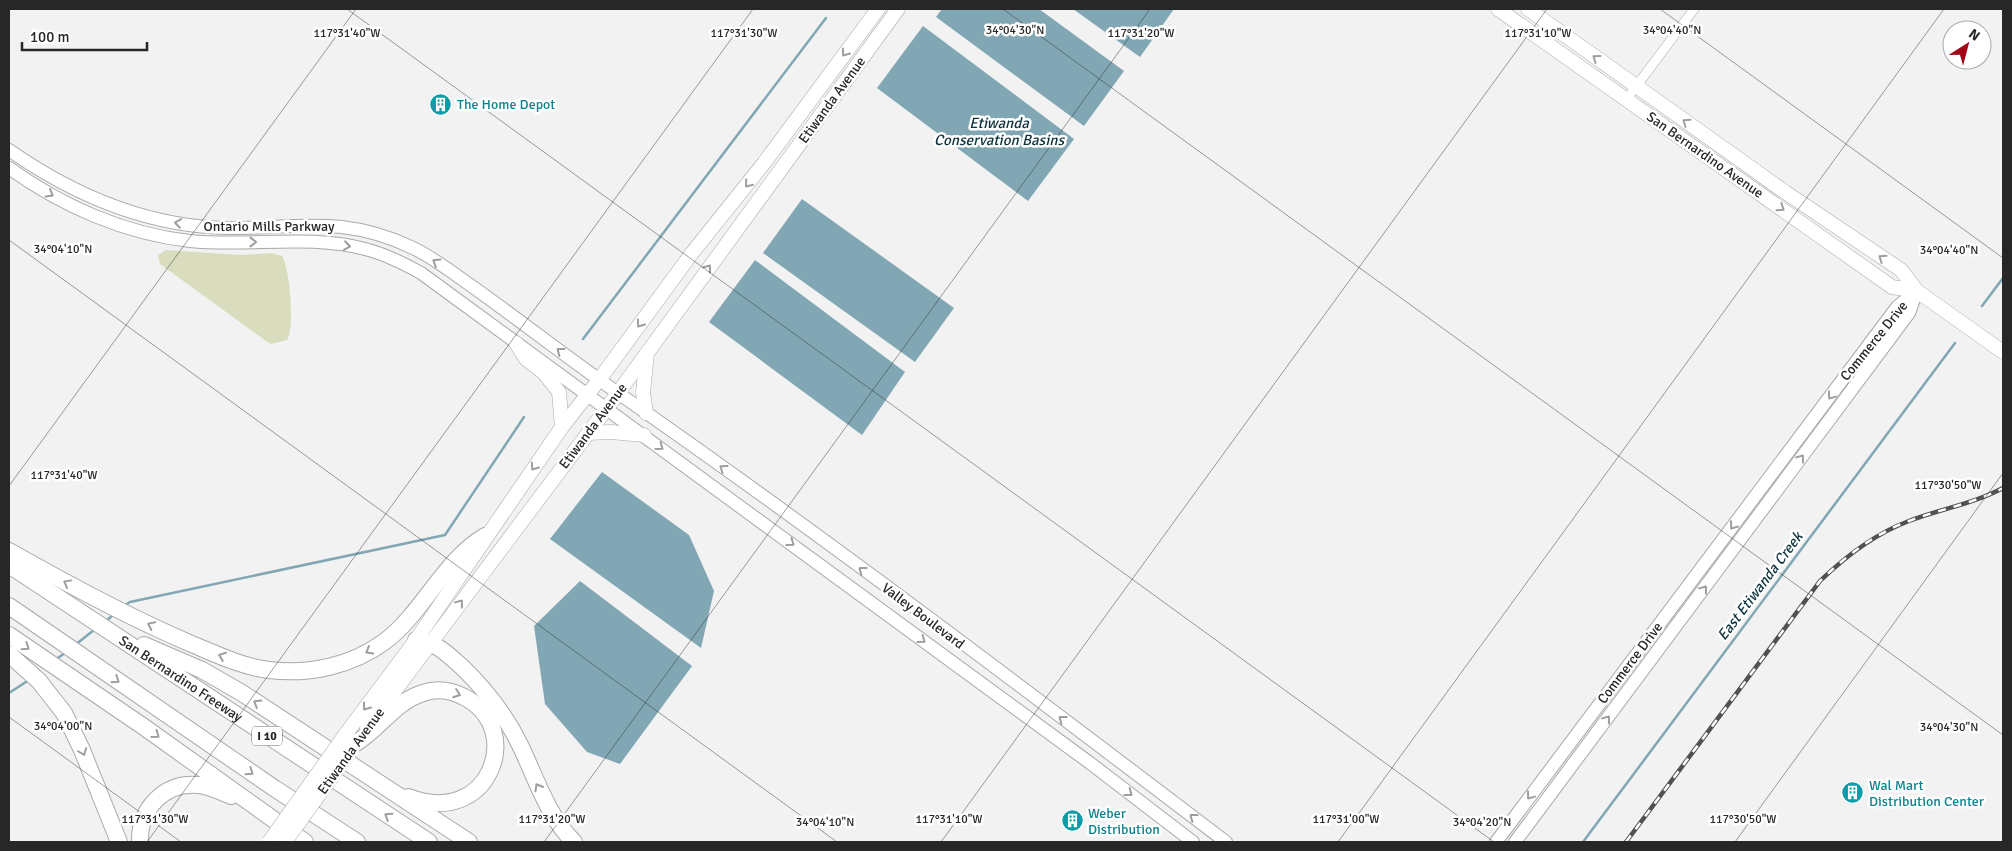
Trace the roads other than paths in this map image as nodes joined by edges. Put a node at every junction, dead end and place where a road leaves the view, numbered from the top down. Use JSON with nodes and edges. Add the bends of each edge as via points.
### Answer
{"nodes":[{"id":1,"x":878,"y":9,"type":"edge"},
{"id":2,"x":898,"y":9,"type":"edge"},
{"id":3,"x":1498,"y":9,"type":"edge"},
{"id":4,"x":1528,"y":9,"type":"edge"},
{"id":5,"x":1694,"y":9,"type":"edge"},
{"id":6,"x":1636,"y":87,"type":"junction"},
{"id":7,"x":1626,"y":100,"type":"junction"},
{"id":8,"x":9,"y":150,"type":"edge"},
{"id":9,"x":9,"y":168,"type":"edge"},
{"id":10,"x":440,"y":285,"type":"junction"},
{"id":11,"x":1916,"y":291,"type":"junction"},
{"id":12,"x":505,"y":310,"type":"junction"},
{"id":13,"x":516,"y":342,"type":"junction"},
{"id":14,"x":647,"y":352,"type":"junction"},
{"id":15,"x":2003,"y":352,"type":"edge"},
{"id":16,"x":599,"y":380,"type":"junction"},
{"id":17,"x":617,"y":393,"type":"junction"},
{"id":18,"x":588,"y":394,"type":"junction"},
{"id":19,"x":607,"y":408,"type":"junction"},
{"id":20,"x":646,"y":413,"type":"junction"},
{"id":21,"x":562,"y":427,"type":"junction"},
{"id":22,"x":588,"y":433,"type":"junction"},
{"id":23,"x":644,"y":435,"type":"junction"},
{"id":24,"x":485,"y":536,"type":"junction"},
{"id":25,"x":9,"y":551,"type":"edge"},
{"id":26,"x":9,"y":565,"type":"edge"},
{"id":27,"x":9,"y":606,"type":"edge"},
{"id":28,"x":99,"y":624,"type":"junction"},
{"id":29,"x":9,"y":635,"type":"edge"},
{"id":30,"x":423,"y":641,"type":"junction"},
{"id":31,"x":9,"y":654,"type":"edge"},
{"id":32,"x":1585,"y":723,"type":"junction"},
{"id":33,"x":351,"y":739,"type":"junction"},
{"id":34,"x":370,"y":777,"type":"junction"},
{"id":35,"x":1547,"y":800,"type":"junction"},
{"id":36,"x":278,"y":822,"type":"junction"},
{"id":37,"x":119,"y":842,"type":"edge"},
{"id":38,"x":140,"y":842,"type":"edge"},
{"id":39,"x":269,"y":842,"type":"edge"},
{"id":40,"x":285,"y":842,"type":"edge"},
{"id":41,"x":305,"y":842,"type":"edge"},
{"id":42,"x":357,"y":842,"type":"edge"},
{"id":43,"x":429,"y":842,"type":"edge"},
{"id":44,"x":468,"y":842,"type":"edge"},
{"id":45,"x":574,"y":842,"type":"edge"},
{"id":46,"x":1193,"y":842,"type":"edge"},
{"id":47,"x":1226,"y":842,"type":"edge"},
{"id":48,"x":1496,"y":842,"type":"edge"},
{"id":49,"x":1515,"y":842,"type":"edge"}],
"edges":[{"from":1,"to":16,"type":"main road","name":"Etiwanda Avenue","one_way":true,"via":[[764,163],[668,284]]},
{"from":14,"to":2,"type":"main road","name":"Etiwanda Avenue","one_way":true},
{"from":3,"to":7,"type":"main road","name":"San Bernardino Avenue"},
{"from":6,"to":4,"type":"main road","name":"San Bernardino Avenue","one_way":true},
{"from":5,"to":6,"type":"street"},
{"from":6,"to":7,"type":"street"},
{"from":11,"to":6,"type":"main road","name":"San Bernardino Avenue","one_way":true,"via":[[1901,270]]},
{"from":7,"to":11,"type":"main road","name":"San Bernardino Avenue","one_way":true,"via":[[1890,285]]},
{"from":12,"to":8,"type":"main road","name":"Ontario Mills Parkway","one_way":true,"via":[[413,248],[378,234],[346,227],[296,224],[232,228],[152,219],[75,191]]},
{"from":9,"to":10,"type":"main road","name":"Ontario Mills Parkway","one_way":true,"via":[[85,212],[148,233],[191,241],[354,247],[398,261]]},
{"from":10,"to":12,"type":"main road","via":[[452,281],[492,308]]},
{"from":10,"to":13,"type":"main road","name":"Ontario Mills Parkway"},
{"from":11,"to":15,"type":"main road","name":"San Bernardino Avenue"},
{"from":11,"to":32,"type":"main road","name":"Commerce Drive","one_way":true,"via":[[1897,307]]},
{"from":35,"to":11,"type":"main road","name":"Commerce Drive","one_way":true,"via":[[1909,313]]},
{"from":16,"to":12,"type":"main road","name":"Ontario Mills Parkway","one_way":true},
{"from":13,"to":18,"type":"main road","name":"Ontario Mills Parkway"},
{"from":13,"to":21,"type":"main road","via":[[526,359],[543,372],[559,392]]},
{"from":14,"to":17,"type":"main road","name":"Etiwanda Avenue"},
{"from":14,"to":20,"type":"main road","via":[[642,393]]},
{"from":16,"to":17,"type":"main road","name":"Ontario Mills Parkway"},
{"from":16,"to":18,"type":"main road","name":"Etiwanda Avenue"},
{"from":17,"to":19,"type":"main road","name":"Etiwanda Avenue"},
{"from":17,"to":20,"type":"main road","name":"Valley Boulevard"},
{"from":18,"to":19,"type":"main road","name":"Ontario Mills Parkway"},
{"from":18,"to":21,"type":"main road","name":"Etiwanda Avenue"},
{"from":19,"to":22,"type":"main road","name":"Etiwanda Avenue"},
{"from":19,"to":23,"type":"main road","name":"Valley Boulevard"},
{"from":47,"to":20,"type":"main road","name":"Valley Boulevard","one_way":true},
{"from":21,"to":24,"type":"main road","name":"Etiwanda Avenue","one_way":true},
{"from":22,"to":23,"type":"main road"},
{"from":30,"to":22,"type":"main road","name":"Etiwanda Avenue","one_way":true},
{"from":23,"to":46,"type":"main road","name":"Valley Boulevard","one_way":true,"via":[[1084,758]]},
{"from":24,"to":25,"type":"highway","one_way":true,"via":[[469,546],[394,634],[368,652],[327,667],[290,672],[245,664],[176,637],[110,606]]},
{"from":24,"to":30,"type":"main road","name":"Etiwanda Avenue"},
{"from":26,"to":28,"type":"highway","name":"San Bernardino Freeway","number":"I 10"},
{"from":27,"to":42,"type":"highway","one_way":true},
{"from":34,"to":28,"type":"highway","one_way":true,"via":[[202,670]]},
{"from":43,"to":28,"type":"highway","name":"San Bernardino Freeway","number":"I 10","one_way":true},
{"from":29,"to":36,"type":"highway","one_way":true},
{"from":30,"to":33,"type":"main road","name":"Etiwanda Avenue"},
{"from":45,"to":30,"type":"highway","one_way":true,"via":[[538,787],[494,699],[451,657]]},
{"from":31,"to":37,"type":"highway","one_way":true,"via":[[34,676],[64,713]]},
{"from":32,"to":35,"type":"main road","via":[[1586,735],[1553,778]]},
{"from":32,"to":48,"type":"main road","name":"Commerce Drive","one_way":true},
{"from":33,"to":34,"type":"highway","one_way":true,"via":[[372,734],[402,704],[433,690],[450,692],[470,700],[483,712],[492,729],[495,752],[490,773],[478,789],[463,799],[435,804],[420,802]]},
{"from":33,"to":39,"type":"main road","name":"Etiwanda Avenue","bridge":true},
{"from":33,"to":40,"type":"main road","name":"Etiwanda Avenue","bridge":true},
{"from":34,"to":44,"type":"highway"},
{"from":35,"to":49,"type":"main road","name":"Commerce Drive"},
{"from":36,"to":38,"type":"highway","via":[[268,820],[233,797],[214,789],[198,785],[181,786],[162,794],[148,809],[141,826]]},
{"from":36,"to":41,"type":"highway"}]}
